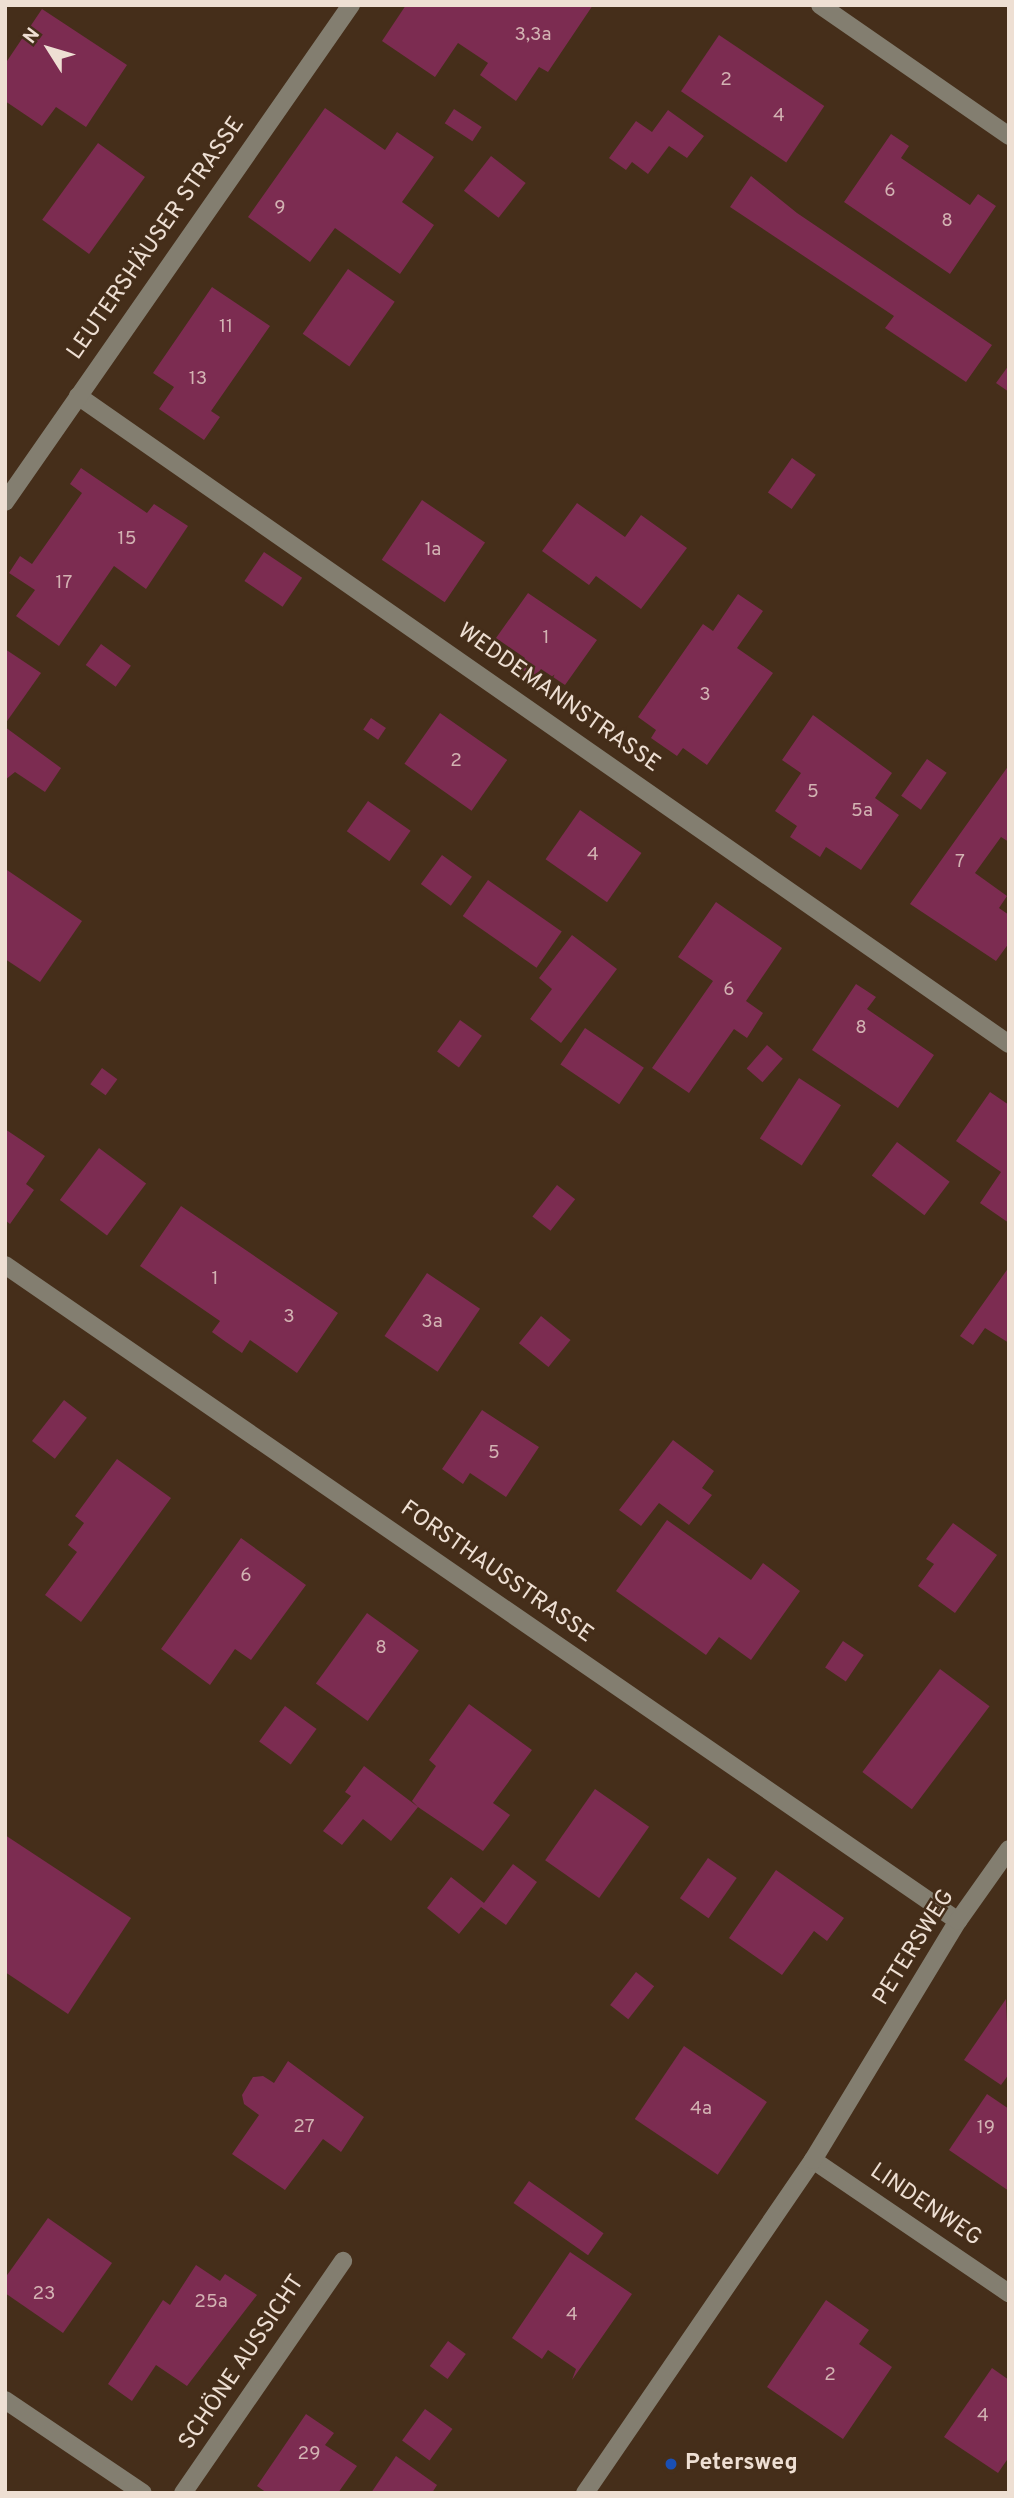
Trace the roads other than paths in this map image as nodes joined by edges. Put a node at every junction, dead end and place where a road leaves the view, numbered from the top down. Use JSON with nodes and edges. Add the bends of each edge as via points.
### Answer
{"nodes":[{"id":1,"x":351,"y":5,"type":"edge"},
{"id":2,"x":820,"y":5,"type":"edge"},
{"id":3,"x":1009,"y":136,"type":"edge"},
{"id":4,"x":78,"y":396,"type":"junction"},
{"id":5,"x":5,"y":502,"type":"edge"},
{"id":6,"x":1009,"y":1044,"type":"edge"},
{"id":7,"x":5,"y":1265,"type":"edge"},
{"id":8,"x":1009,"y":1849,"type":"edge"},
{"id":9,"x":958,"y":1921,"type":"junction"},
{"id":10,"x":813,"y":2160,"type":"junction"},
{"id":11,"x":343,"y":2261,"type":"dead end"},
{"id":12,"x":1009,"y":2293,"type":"edge"},
{"id":13,"x":5,"y":2400,"type":"edge"},
{"id":14,"x":143,"y":2493,"type":"edge"},
{"id":15,"x":184,"y":2493,"type":"edge"},
{"id":16,"x":585,"y":2493,"type":"edge"}],
"edges":[{"from":1,"to":4,"type":"street","name":"LEUTERSHÄUSER STRASSE"},
{"from":2,"to":3,"type":"street"},
{"from":4,"to":5,"type":"street","name":"LEUTERSHÄUSER STRASSE"},
{"from":4,"to":6,"type":"street","name":"WEDDEMANNSTRASSE"},
{"from":7,"to":9,"type":"street","name":"FORSTHAUSSTRASSE"},
{"from":8,"to":9,"type":"street","name":"PETERSWEG"},
{"from":9,"to":10,"type":"street","name":"PETERSWEG"},
{"from":10,"to":12,"type":"street","name":"LINDENWEG"},
{"from":10,"to":16,"type":"street","name":"PETERSWEG"},
{"from":11,"to":15,"type":"street","name":"SCHÖNE AUSSICHT"},
{"from":13,"to":14,"type":"street"}]}
